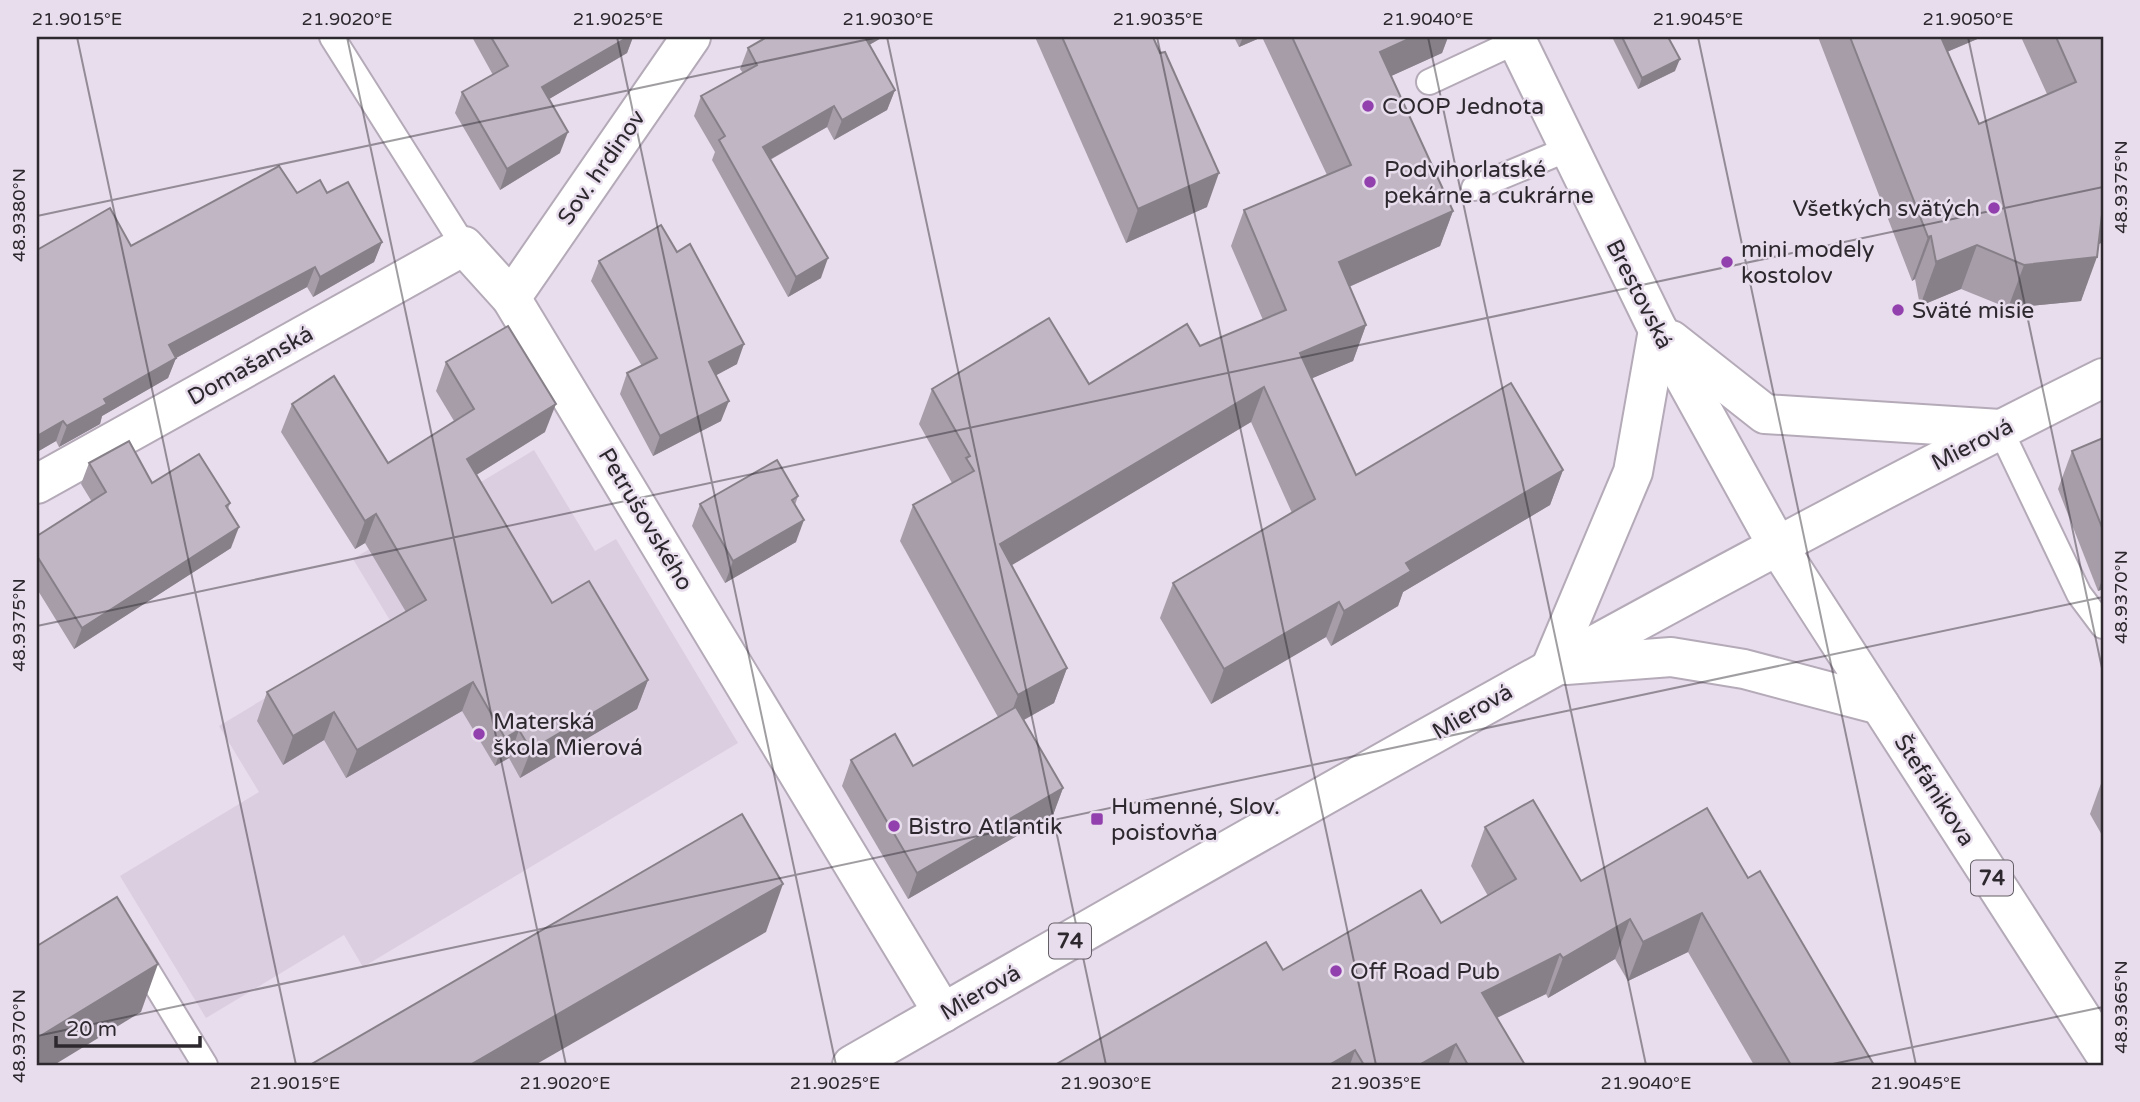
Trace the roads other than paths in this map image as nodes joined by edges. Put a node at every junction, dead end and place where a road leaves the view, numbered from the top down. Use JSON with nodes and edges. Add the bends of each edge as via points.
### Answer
{"nodes":[{"id":1,"x":332,"y":37,"type":"edge"},
{"id":2,"x":691,"y":37,"type":"edge"},
{"id":3,"x":1516,"y":39,"type":"edge"},
{"id":4,"x":1429,"y":82,"type":"dead end"},
{"id":5,"x":1568,"y":149,"type":"junction"},
{"id":6,"x":1474,"y":188,"type":"dead end"},
{"id":7,"x":464,"y":246,"type":"junction"},
{"id":8,"x":511,"y":298,"type":"junction"},
{"id":9,"x":1658,"y":330,"type":"junction"},
{"id":10,"x":2103,"y":378,"type":"edge"},
{"id":11,"x":2000,"y":429,"type":"junction"},
{"id":12,"x":37,"y":484,"type":"edge"},
{"id":13,"x":1777,"y":545,"type":"junction"},
{"id":14,"x":2103,"y":626,"type":"edge"},
{"id":15,"x":1551,"y":667,"type":"junction"},
{"id":16,"x":1880,"y":705,"type":"junction"},
{"id":17,"x":126,"y":936,"type":"edge"},
{"id":18,"x":943,"y":1013,"type":"junction"},
{"id":19,"x":2103,"y":1051,"type":"edge"},
{"id":20,"x":205,"y":1065,"type":"edge"},
{"id":21,"x":852,"y":1065,"type":"edge"}],
"edges":[{"from":1,"to":7,"type":"lane","name":"Petrušovského"},
{"from":2,"to":8,"type":"street","name":"Sov. hrdinov"},
{"from":3,"to":4,"type":"lane"},
{"from":3,"to":5,"type":"street","name":"Brestovská"},
{"from":5,"to":6,"type":"lane"},
{"from":5,"to":9,"type":"street","name":"Brestovská"},
{"from":7,"to":8,"type":"street","name":"Petrušovského"},
{"from":7,"to":12,"type":"street","name":"Domašanská"},
{"from":8,"to":18,"type":"street","name":"Petrušovského"},
{"from":9,"to":11,"type":"street","via":[[1765,414]]},
{"from":9,"to":13,"type":"street","name":"Brestovská"},
{"from":9,"to":15,"type":"street","via":[[1633,472]]},
{"from":10,"to":11,"type":"street","name":"Mierová","number":"74"},
{"from":11,"to":13,"type":"street","name":"Mierová","number":"74"},
{"from":11,"to":14,"type":"lane","via":[[2079,594]]},
{"from":13,"to":15,"type":"street","name":"Mierová","number":"74"},
{"from":13,"to":16,"type":"street","number":"74"},
{"from":15,"to":16,"type":"street","number":"74","via":[[1671,657],[1744,669]]},
{"from":15,"to":18,"type":"street","name":"Mierová","number":"74"},
{"from":16,"to":19,"type":"street","name":"Štefánikova","number":"74"},
{"from":17,"to":20,"type":"lane"},
{"from":18,"to":21,"type":"street","name":"Mierová","number":"74"}]}
